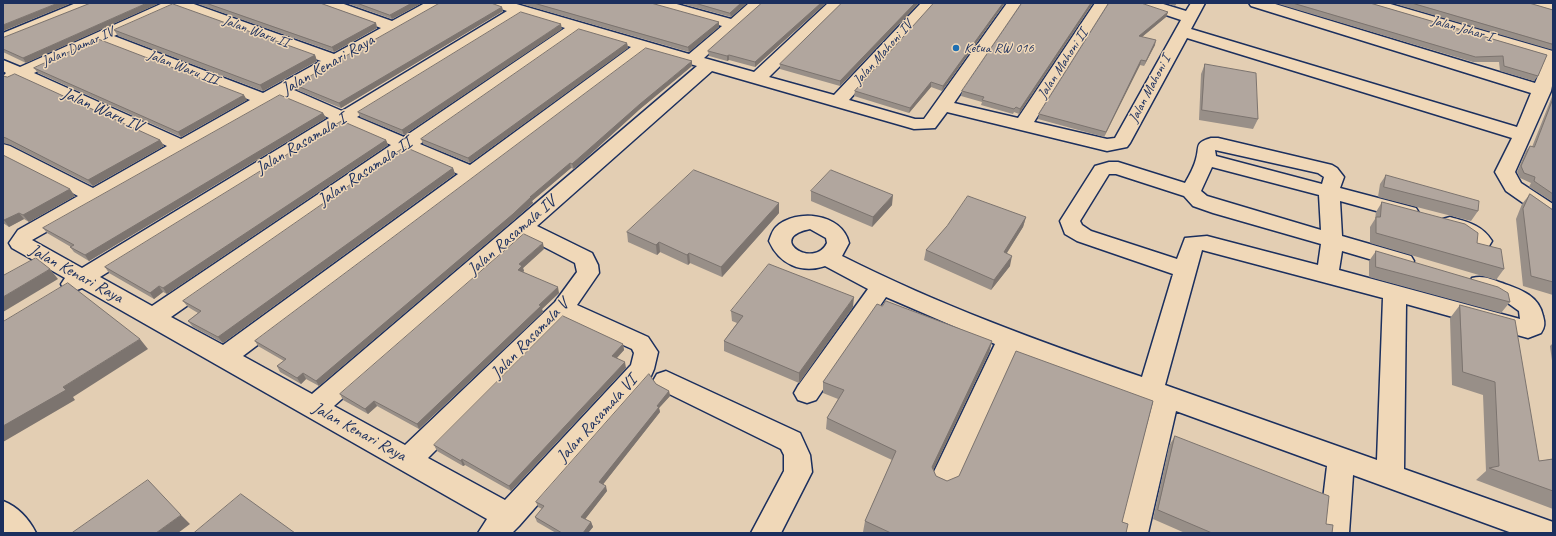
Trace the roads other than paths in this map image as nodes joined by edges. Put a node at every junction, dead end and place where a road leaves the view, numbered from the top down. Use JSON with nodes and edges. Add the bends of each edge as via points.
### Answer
{"nodes":[{"id":1,"x":88,"y":3,"type":"edge"},
{"id":2,"x":176,"y":3,"type":"edge"},
{"id":3,"x":327,"y":3,"type":"edge"},
{"id":4,"x":436,"y":3,"type":"edge"},
{"id":5,"x":497,"y":3,"type":"edge"},
{"id":6,"x":656,"y":3,"type":"edge"},
{"id":7,"x":758,"y":3,"type":"edge"},
{"id":8,"x":836,"y":3,"type":"edge"},
{"id":9,"x":929,"y":3,"type":"edge"},
{"id":10,"x":1015,"y":3,"type":"edge"},
{"id":11,"x":1102,"y":3,"type":"edge"},
{"id":12,"x":1144,"y":3,"type":"edge"},
{"id":13,"x":1256,"y":3,"type":"edge"},
{"id":14,"x":1370,"y":3,"type":"edge"},
{"id":15,"x":1529,"y":3,"type":"edge"},
{"id":16,"x":1553,"y":9,"type":"edge"},
{"id":17,"x":519,"y":10,"type":"junction"},
{"id":18,"x":1190,"y":17,"type":"edge"},
{"id":19,"x":734,"y":24,"type":"junction"},
{"id":20,"x":394,"y":27,"type":"junction"},
{"id":21,"x":577,"y":27,"type":"junction"},
{"id":22,"x":101,"y":37,"type":"junction"},
{"id":23,"x":3,"y":38,"type":"edge"},
{"id":24,"x":643,"y":46,"type":"junction"},
{"id":25,"x":1553,"y":56,"type":"edge"},
{"id":26,"x":1553,"y":59,"type":"edge"},
{"id":27,"x":335,"y":60,"type":"junction"},
{"id":28,"x":701,"y":63,"type":"junction"},
{"id":29,"x":3,"y":65,"type":"edge"},
{"id":30,"x":20,"y":73,"type":"junction"},
{"id":31,"x":757,"y":78,"type":"junction"},
{"id":32,"x":3,"y":81,"type":"edge"},
{"id":33,"x":1542,"y":91,"type":"junction"},
{"id":34,"x":273,"y":96,"type":"junction"},
{"id":35,"x":837,"y":102,"type":"junction"},
{"id":36,"x":943,"y":106,"type":"junction"},
{"id":37,"x":342,"y":118,"type":"junction"},
{"id":38,"x":1023,"y":125,"type":"junction"},
{"id":39,"x":1523,"y":135,"type":"junction"},
{"id":40,"x":406,"y":144,"type":"junction"},
{"id":41,"x":184,"y":146,"type":"junction"},
{"id":42,"x":3,"y":150,"type":"edge"},
{"id":43,"x":472,"y":173,"type":"junction"},
{"id":44,"x":1191,"y":192,"type":"junction"},
{"id":45,"x":1329,"y":192,"type":"junction"},
{"id":46,"x":95,"y":197,"type":"junction"},
{"id":47,"x":1553,"y":214,"type":"edge"},
{"id":48,"x":522,"y":227,"type":"junction"},
{"id":49,"x":1332,"y":240,"type":"junction"},
{"id":50,"x":1481,"y":241,"type":"dead end"},
{"id":51,"x":826,"y":258,"type":"dead end"},
{"id":52,"x":1422,"y":267,"type":"edge"},
{"id":53,"x":1185,"y":270,"type":"junction"},
{"id":54,"x":1328,"y":274,"type":"junction"},
{"id":55,"x":82,"y":277,"type":"junction"},
{"id":56,"x":1460,"y":278,"type":"edge"},
{"id":57,"x":882,"y":286,"type":"junction"},
{"id":58,"x":1395,"y":293,"type":"junction"},
{"id":59,"x":55,"y":294,"type":"edge"},
{"id":60,"x":563,"y":308,"type":"junction"},
{"id":61,"x":153,"y":317,"type":"junction"},
{"id":62,"x":1009,"y":340,"type":"junction"},
{"id":63,"x":225,"y":357,"type":"junction"},
{"id":64,"x":666,"y":381,"type":"dead end"},
{"id":65,"x":807,"y":393,"type":"dead end"},
{"id":66,"x":1159,"y":394,"type":"junction"},
{"id":67,"x":314,"y":408,"type":"junction"},
{"id":68,"x":1341,"y":459,"type":"junction"},
{"id":69,"x":408,"y":460,"type":"junction"},
{"id":70,"x":1390,"y":476,"type":"junction"},
{"id":71,"x":945,"y":478,"type":"edge"},
{"id":72,"x":3,"y":514,"type":"edge"},
{"id":73,"x":501,"y":525,"type":"edge"},
{"id":74,"x":20,"y":533,"type":"edge"},
{"id":75,"x":766,"y":533,"type":"edge"},
{"id":76,"x":1133,"y":533,"type":"edge"},
{"id":77,"x":1334,"y":533,"type":"edge"},
{"id":78,"x":1548,"y":533,"type":"edge"}],
"edges":[{"from":1,"to":23,"type":"street"},
{"from":2,"to":22,"type":"street","name":"Jalan Damar IV"},
{"from":2,"to":27,"type":"street","name":"Jalan Waru II"},
{"from":3,"to":20,"type":"street"},
{"from":4,"to":20,"type":"street","name":"Jalan Kenari Raya"},
{"from":5,"to":17,"type":"street"},
{"from":6,"to":19,"type":"street"},
{"from":7,"to":19,"type":"street","name":"Jalan Rasamala IV"},
{"from":8,"to":31,"type":"street"},
{"from":9,"to":35,"type":"street","name":"Jalan Mahoni IV"},
{"from":10,"to":36,"type":"street"},
{"from":11,"to":38,"type":"street","name":"Jalan Mahoni II"},
{"from":12,"to":18,"type":"street"},
{"from":13,"to":33,"type":"street"},
{"from":14,"to":25,"type":"street","name":"Jalan Johar I"},
{"from":15,"to":16,"type":"street"},
{"from":17,"to":21,"type":"street"},
{"from":17,"to":37,"type":"street","name":"Jalan Rasamala I"},
{"from":18,"to":38,"type":"street","name":"Jalan Mahoni I","via":[[1123,139],[1114,145],[1100,144]]},
{"from":18,"to":39,"type":"street"},
{"from":19,"to":28,"type":"street","name":"Jalan Rasamala IV"},
{"from":20,"to":27,"type":"street","name":"Jalan Kenari Raya"},
{"from":21,"to":24,"type":"street"},
{"from":21,"to":40,"type":"street","name":"Jalan Rasamala II"},
{"from":22,"to":30,"type":"street","name":"Jalan Damar IV"},
{"from":22,"to":34,"type":"street","name":"Jalan Waru III"},
{"from":24,"to":28,"type":"street"},
{"from":24,"to":43,"type":"street"},
{"from":26,"to":33,"type":"street"},
{"from":27,"to":34,"type":"street","name":"Jalan Kenari Raya"},
{"from":28,"to":31,"type":"street"},
{"from":28,"to":48,"type":"street","name":"Jalan Rasamala IV"},
{"from":29,"to":30,"type":"street","name":"Jalan Waru IV"},
{"from":30,"to":32,"type":"street","name":"Jalan Damar IV"},
{"from":30,"to":41,"type":"street","name":"Jalan Waru IV"},
{"from":31,"to":35,"type":"street"},
{"from":33,"to":39,"type":"street"},
{"from":34,"to":37,"type":"street","name":"Jalan Waru III"},
{"from":34,"to":41,"type":"street","name":"Jalan Kenari Raya"},
{"from":35,"to":36,"type":"street","via":[[922,125],[929,124]]},
{"from":36,"to":38,"type":"street"},
{"from":37,"to":40,"type":"street","name":"Jalan Waru III"},
{"from":37,"to":55,"type":"street","name":"Jalan Rasamala I"},
{"from":39,"to":47,"type":"street","via":[[1505,172],[1507,179],[1513,187]]},
{"from":40,"to":43,"type":"street","name":"Jalan Waru III"},
{"from":40,"to":61,"type":"street","name":"Jalan Rasamala II"},
{"from":41,"to":46,"type":"street","name":"Jalan Kenari Raya"},
{"from":42,"to":46,"type":"street"},
{"from":43,"to":63,"type":"street"},
{"from":44,"to":45,"type":"street","via":[[1206,159]]},
{"from":44,"to":49,"type":"street","via":[[1200,200],[1220,208]]},
{"from":44,"to":53,"type":"street","via":[[1118,168],[1109,168],[1102,170],[1070,222],[1072,229],[1084,236]]},
{"from":45,"to":49,"type":"street"},
{"from":45,"to":50,"type":"street","via":[[1470,230],[1478,235]]},
{"from":46,"to":55,"type":"street","name":"Jalan Kenari Raya","via":[[21,240],[22,243]]},
{"from":48,"to":60,"type":"street","name":"Jalan Rasamala V","via":[[584,258],[588,273]]},
{"from":48,"to":67,"type":"street","name":"Jalan Rasamala IV"},
{"from":49,"to":52,"type":"street"},
{"from":49,"to":54,"type":"street"},
{"from":51,"to":57,"type":"street"},
{"from":53,"to":54,"type":"street","via":[[1192,243],[1199,242]]},
{"from":53,"to":66,"type":"street"},
{"from":54,"to":58,"type":"street"},
{"from":55,"to":59,"type":"street","name":"Jalan Rasamala I"},
{"from":55,"to":61,"type":"street","name":"Jalan Kenari Raya"},
{"from":56,"to":58,"type":"street","via":[[1522,301],[1529,308],[1533,327],[1520,328]]},
{"from":57,"to":62,"type":"street"},
{"from":57,"to":65,"type":"street"},
{"from":58,"to":70,"type":"street"},
{"from":60,"to":69,"type":"street","name":"Jalan Rasamala V"},
{"from":60,"to":73,"type":"street","name":"Jalan Rasamala VI","via":[[640,343],[646,352],[642,369]]},
{"from":61,"to":63,"type":"street","name":"Jalan Kenari Raya"},
{"from":62,"to":66,"type":"street"},
{"from":62,"to":71,"type":"street"},
{"from":63,"to":67,"type":"street","name":"Jalan Kenari Raya"},
{"from":64,"to":75,"type":"street","via":[[791,441],[797,455],[798,472]]},
{"from":66,"to":68,"type":"street"},
{"from":66,"to":76,"type":"street"},
{"from":67,"to":69,"type":"street","name":"Jalan Kenari Raya"},
{"from":68,"to":70,"type":"street"},
{"from":68,"to":77,"type":"street"},
{"from":69,"to":73,"type":"street","name":"Jalan Kenari Raya"},
{"from":70,"to":78,"type":"street"},
{"from":72,"to":74,"type":"street"}]}
